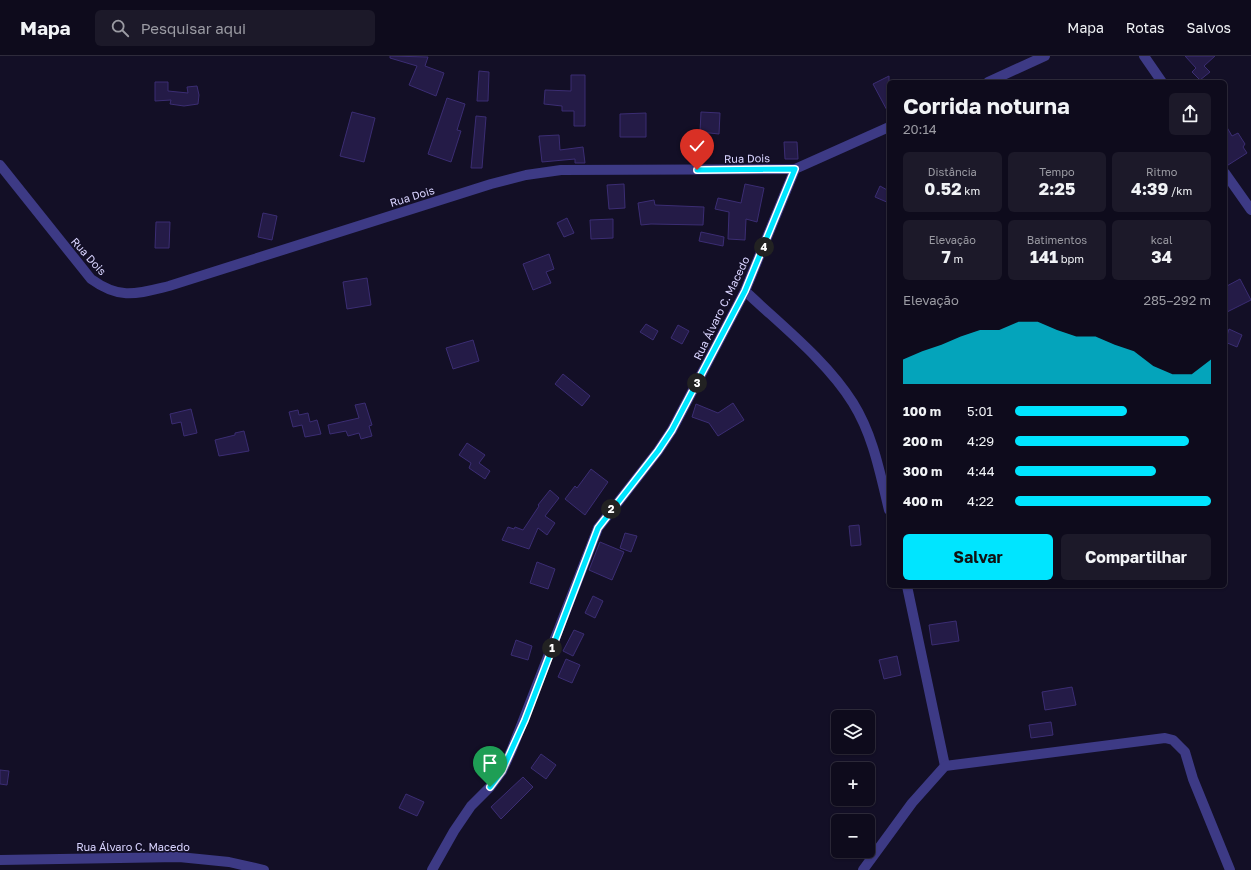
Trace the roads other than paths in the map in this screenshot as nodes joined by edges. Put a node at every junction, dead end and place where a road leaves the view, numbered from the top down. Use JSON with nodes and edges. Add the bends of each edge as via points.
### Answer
{"nodes":[{"id":1,"x":1045,"y":56,"type":"edge"},
{"id":2,"x":1144,"y":56,"type":"edge"},
{"id":3,"x":992,"y":80,"type":"edge"},
{"id":4,"x":1161,"y":80,"type":"edge"},
{"id":5,"x":887,"y":128,"type":"edge"},
{"id":6,"x":0,"y":166,"type":"edge"},
{"id":7,"x":795,"y":169,"type":"junction"},
{"id":8,"x":1227,"y":176,"type":"edge"},
{"id":9,"x":1251,"y":210,"type":"edge"},
{"id":10,"x":745,"y":291,"type":"junction"},
{"id":11,"x":887,"y":502,"type":"edge"},
{"id":12,"x":907,"y":588,"type":"edge"},
{"id":13,"x":945,"y":766,"type":"junction"},
{"id":14,"x":0,"y":860,"type":"edge"},
{"id":15,"x":264,"y":870,"type":"edge"},
{"id":16,"x":432,"y":870,"type":"edge"},
{"id":17,"x":863,"y":870,"type":"edge"},
{"id":18,"x":1230,"y":870,"type":"edge"}],
"edges":[{"from":1,"to":3,"type":"street"},
{"from":2,"to":4,"type":"street"},
{"from":5,"to":7,"type":"street","name":"Rua Dois"},
{"from":6,"to":7,"type":"street","name":"Rua Dois","via":[[91,279],[105,289],[121,294],[169,286],[490,184],[526,175],[561,170]]},
{"from":7,"to":10,"type":"street","name":"Rua Álvaro C. Macedo"},
{"from":8,"to":9,"type":"street"},
{"from":10,"to":11,"type":"street","via":[[828,370],[853,403],[872,445]]},
{"from":10,"to":16,"type":"street","name":"Rua Álvaro C. Macedo","via":[[672,430],[598,528],[502,771],[471,806]]},
{"from":12,"to":13,"type":"street"},
{"from":13,"to":17,"type":"street","via":[[912,803]]},
{"from":13,"to":18,"type":"street","via":[[1165,738],[1173,740],[1185,752],[1193,779]]},
{"from":14,"to":15,"type":"street","name":"Rua Álvaro C. Macedo","via":[[179,857],[229,862]]}]}
